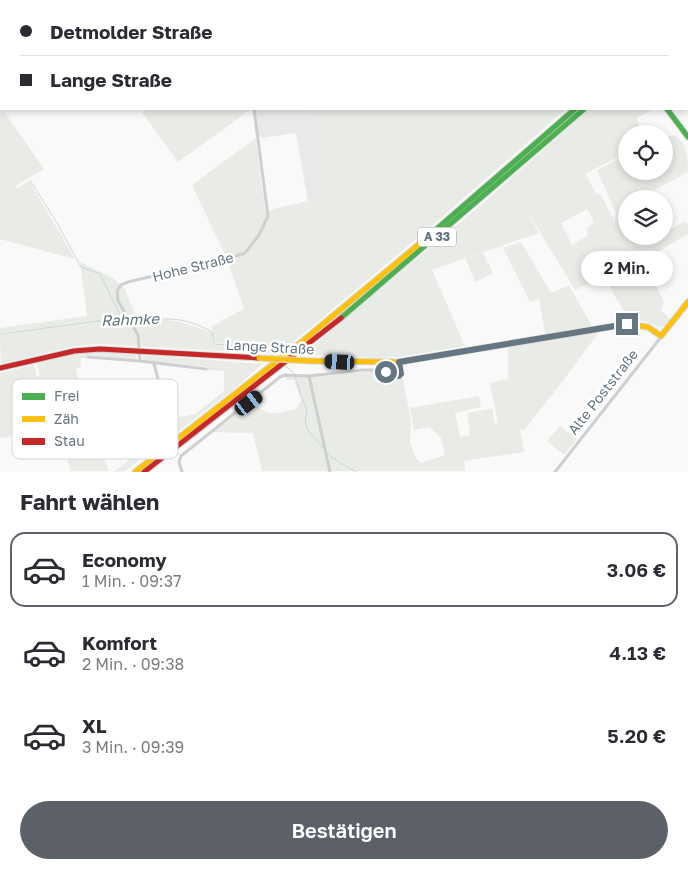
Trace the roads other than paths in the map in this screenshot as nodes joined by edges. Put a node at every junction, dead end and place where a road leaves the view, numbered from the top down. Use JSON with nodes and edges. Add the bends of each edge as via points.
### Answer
{"nodes":[{"id":1,"x":254,"y":110,"type":"edge"},
{"id":2,"x":574,"y":110,"type":"edge"},
{"id":3,"x":583,"y":110,"type":"edge"},
{"id":4,"x":668,"y":110,"type":"edge"},
{"id":5,"x":688,"y":137,"type":"edge"},
{"id":6,"x":688,"y":302,"type":"edge"},
{"id":7,"x":661,"y":336,"type":"junction"},
{"id":8,"x":140,"y":350,"type":"junction"},
{"id":9,"x":88,"y":357,"type":"dead end"},
{"id":10,"x":140,"y":361,"type":"junction"},
{"id":11,"x":282,"y":361,"type":"junction"},
{"id":12,"x":399,"y":362,"type":"junction"},
{"id":13,"x":154,"y":364,"type":"junction"},
{"id":14,"x":0,"y":368,"type":"edge"},
{"id":15,"x":206,"y":369,"type":"dead end"},
{"id":16,"x":309,"y":376,"type":"junction"},
{"id":17,"x":158,"y":379,"type":"edge"},
{"id":18,"x":178,"y":440,"type":"edge"},
{"id":19,"x":178,"y":445,"type":"edge"},
{"id":20,"x":152,"y":459,"type":"edge"},
{"id":21,"x":160,"y":459,"type":"edge"},
{"id":22,"x":135,"y":472,"type":"edge"},
{"id":23,"x":144,"y":472,"type":"edge"},
{"id":24,"x":182,"y":472,"type":"edge"},
{"id":25,"x":330,"y":472,"type":"edge"},
{"id":26,"x":555,"y":472,"type":"edge"}],
"edges":[{"from":1,"to":8,"type":"street","name":"Hohe Straße","via":[[268,216],[259,235],[245,253],[121,285],[117,297],[138,335]]},
{"from":2,"to":11,"type":"main road","number":"A 33"},
{"from":3,"to":11,"type":"main road","number":"A 33","via":[[427,245]]},
{"from":4,"to":5,"type":"main road"},
{"from":6,"to":7,"type":"main road","name":"Alte Poststraße"},
{"from":7,"to":12,"type":"main road","name":"Lange Straße","via":[[648,327],[627,324]]},
{"from":7,"to":26,"type":"street","name":"Alte Poststraße"},
{"from":8,"to":10,"type":"street"},
{"from":8,"to":12,"type":"main road","name":"Lange Straße","bridge":true},
{"from":8,"to":14,"type":"main road","name":"Lange Straße","via":[[74,351]]},
{"from":9,"to":10,"type":"street"},
{"from":10,"to":13,"type":"street"},
{"from":11,"to":18,"type":"main road","number":"A 33"},
{"from":11,"to":19,"type":"main road","number":"A 33"},
{"from":12,"to":16,"type":"street","via":[[399,376],[379,370],[363,370]]},
{"from":13,"to":15,"type":"street"},
{"from":13,"to":17,"type":"street"},
{"from":16,"to":24,"type":"street","via":[[280,377],[181,456]]},
{"from":16,"to":25,"type":"street"},
{"from":20,"to":22,"type":"main road","number":"A 33"},
{"from":21,"to":23,"type":"main road","number":"A 33"}]}
